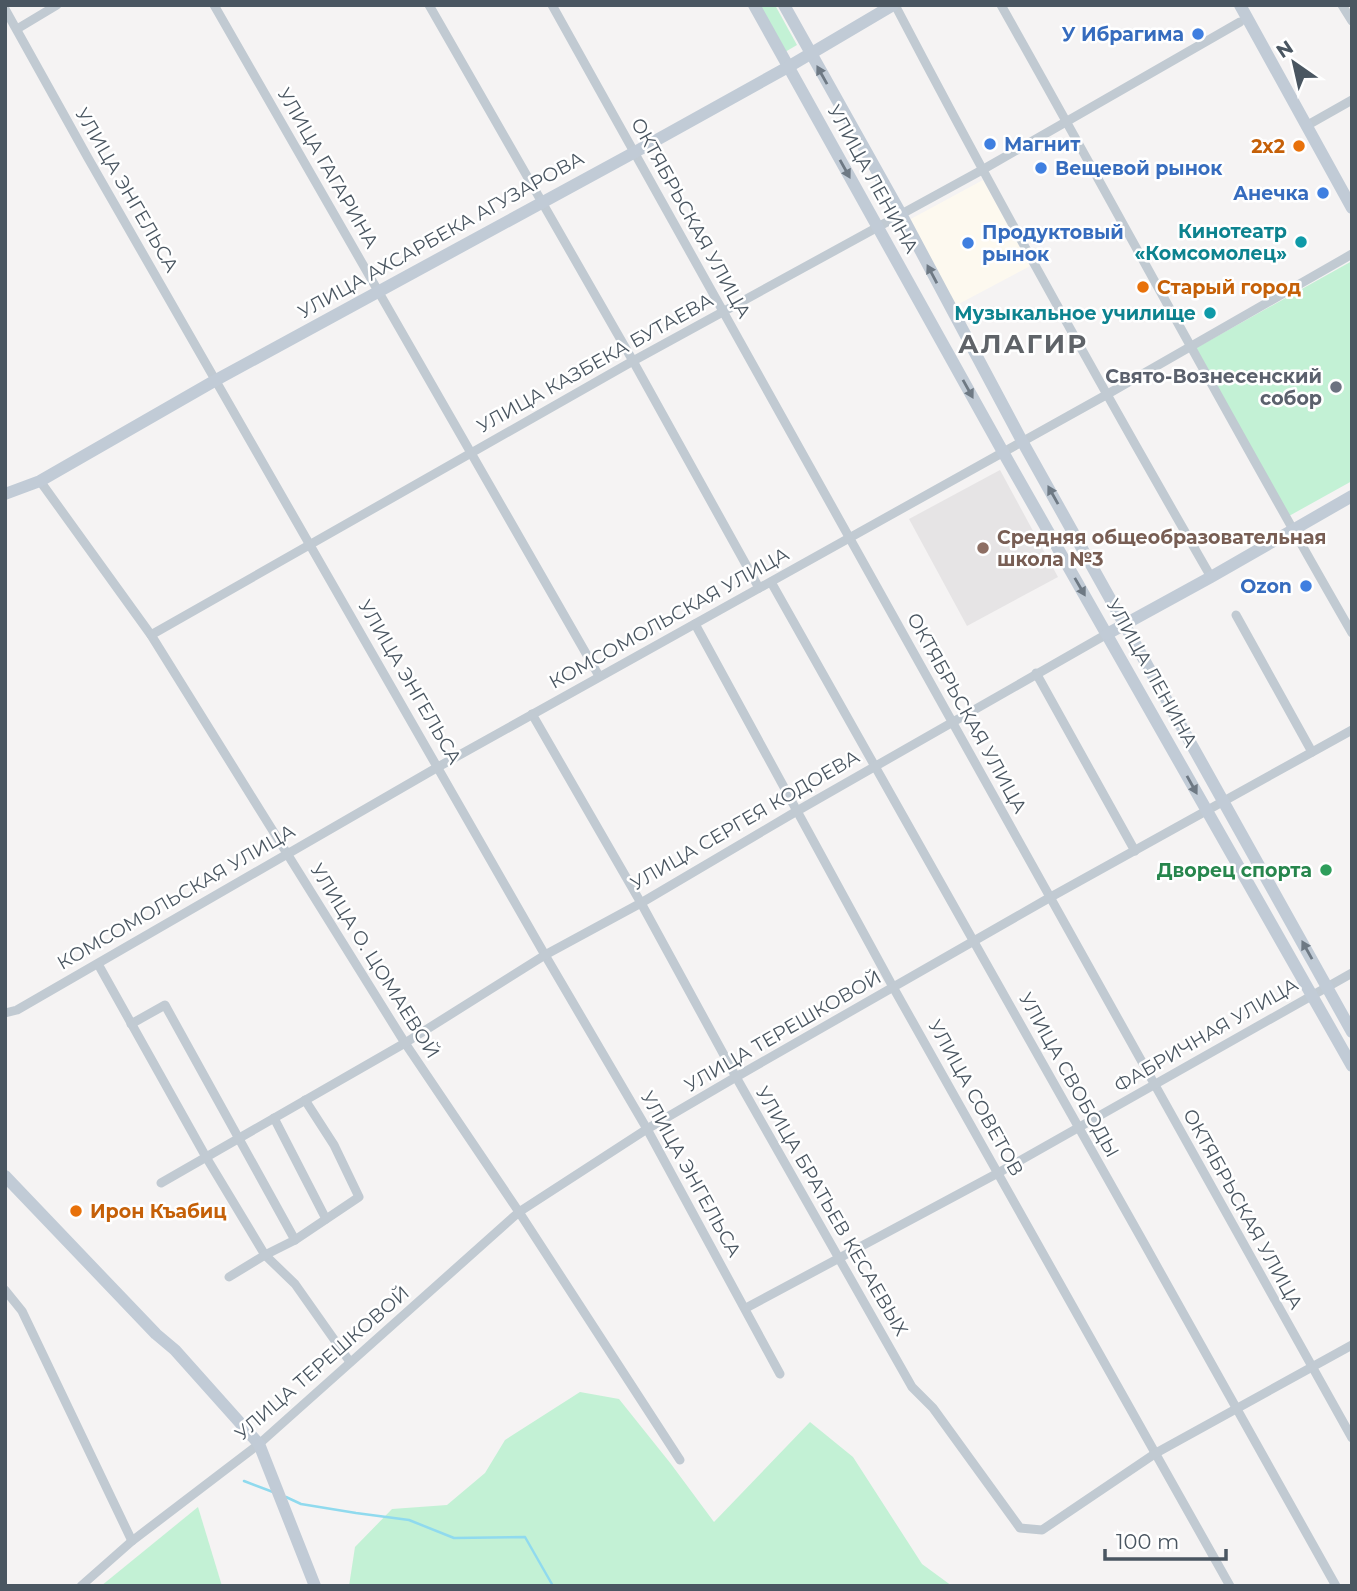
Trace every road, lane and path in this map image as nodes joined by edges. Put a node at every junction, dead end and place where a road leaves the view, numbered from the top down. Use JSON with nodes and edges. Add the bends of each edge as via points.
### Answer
{"nodes":[{"id":1,"x":57,"y":5,"type":"edge"},
{"id":2,"x":214,"y":5,"type":"edge"},
{"id":3,"x":429,"y":5,"type":"edge"},
{"id":4,"x":552,"y":5,"type":"edge"},
{"id":5,"x":754,"y":5,"type":"edge"},
{"id":6,"x":784,"y":5,"type":"edge"},
{"id":7,"x":894,"y":5,"type":"edge"},
{"id":8,"x":1001,"y":5,"type":"edge"},
{"id":9,"x":1240,"y":5,"type":"edge"},
{"id":10,"x":1342,"y":5,"type":"edge"},
{"id":11,"x":5,"y":9,"type":"edge"},
{"id":12,"x":1240,"y":22,"type":"dead end"},
{"id":13,"x":1352,"y":22,"type":"edge"},
{"id":14,"x":17,"y":29,"type":"junction"},
{"id":15,"x":810,"y":53,"type":"junction"},
{"id":16,"x":788,"y":67,"type":"junction"},
{"id":17,"x":1352,"y":100,"type":"edge"},
{"id":18,"x":1067,"y":121,"type":"junction"},
{"id":19,"x":1306,"y":126,"type":"junction"},
{"id":20,"x":635,"y":152,"type":"junction"},
{"id":21,"x":982,"y":170,"type":"junction"},
{"id":22,"x":543,"y":202,"type":"junction"},
{"id":23,"x":1352,"y":208,"type":"edge"},
{"id":24,"x":901,"y":214,"type":"junction"},
{"id":25,"x":878,"y":227,"type":"junction"},
{"id":26,"x":1352,"y":254,"type":"edge"},
{"id":27,"x":379,"y":292,"type":"junction"},
{"id":28,"x":723,"y":311,"type":"junction"},
{"id":29,"x":1190,"y":347,"type":"junction"},
{"id":30,"x":633,"y":361,"type":"junction"},
{"id":31,"x":216,"y":380,"type":"junction"},
{"id":32,"x":1106,"y":395,"type":"junction"},
{"id":33,"x":1022,"y":441,"type":"junction"},
{"id":34,"x":1003,"y":452,"type":"junction"},
{"id":35,"x":471,"y":453,"type":"junction"},
{"id":36,"x":40,"y":481,"type":"junction"},
{"id":37,"x":5,"y":494,"type":"edge"},
{"id":38,"x":1352,"y":496,"type":"edge"},
{"id":39,"x":1292,"y":530,"type":"junction"},
{"id":40,"x":850,"y":537,"type":"junction"},
{"id":41,"x":310,"y":544,"type":"junction"},
{"id":42,"x":1211,"y":577,"type":"junction"},
{"id":43,"x":771,"y":582,"type":"junction"},
{"id":44,"x":759,"y":589,"type":"junction"},
{"id":45,"x":1236,"y":615,"type":"dead end"},
{"id":46,"x":695,"y":624,"type":"junction"},
{"id":47,"x":1125,"y":624,"type":"junction"},
{"id":48,"x":1352,"y":633,"type":"edge"},
{"id":49,"x":1107,"y":634,"type":"junction"},
{"id":50,"x":151,"y":635,"type":"junction"},
{"id":51,"x":1037,"y":673,"type":"junction"},
{"id":52,"x":599,"y":676,"type":"junction"},
{"id":53,"x":532,"y":714,"type":"junction"},
{"id":54,"x":952,"y":722,"type":"junction"},
{"id":55,"x":1352,"y":730,"type":"edge"},
{"id":56,"x":1312,"y":752,"type":"junction"},
{"id":57,"x":438,"y":767,"type":"junction"},
{"id":58,"x":874,"y":767,"type":"junction"},
{"id":59,"x":1224,"y":802,"type":"junction"},
{"id":60,"x":797,"y":811,"type":"junction"},
{"id":61,"x":1207,"y":811,"type":"junction"},
{"id":62,"x":1135,"y":851,"type":"junction"},
{"id":63,"x":286,"y":853,"type":"junction"},
{"id":64,"x":1049,"y":898,"type":"junction"},
{"id":65,"x":641,"y":903,"type":"junction"},
{"id":66,"x":973,"y":941,"type":"junction"},
{"id":67,"x":545,"y":955,"type":"junction"},
{"id":68,"x":98,"y":964,"type":"junction"},
{"id":69,"x":1352,"y":973,"type":"edge"},
{"id":70,"x":1327,"y":986,"type":"junction"},
{"id":71,"x":893,"y":987,"type":"junction"},
{"id":72,"x":1311,"y":995,"type":"junction"},
{"id":73,"x":5,"y":1013,"type":"edge"},
{"id":74,"x":131,"y":1024,"type":"junction"},
{"id":75,"x":1352,"y":1031,"type":"edge"},
{"id":76,"x":405,"y":1042,"type":"junction"},
{"id":77,"x":1352,"y":1066,"type":"edge"},
{"id":78,"x":736,"y":1077,"type":"junction"},
{"id":79,"x":1154,"y":1086,"type":"junction"},
{"id":80,"x":305,"y":1100,"type":"junction"},
{"id":81,"x":274,"y":1118,"type":"junction"},
{"id":82,"x":1078,"y":1128,"type":"junction"},
{"id":83,"x":647,"y":1129,"type":"junction"},
{"id":84,"x":238,"y":1138,"type":"junction"},
{"id":85,"x":206,"y":1157,"type":"junction"},
{"id":86,"x":998,"y":1173,"type":"junction"},
{"id":87,"x":5,"y":1176,"type":"edge"},
{"id":88,"x":161,"y":1183,"type":"dead end"},
{"id":89,"x":519,"y":1212,"type":"junction"},
{"id":90,"x":326,"y":1219,"type":"junction"},
{"id":91,"x":295,"y":1240,"type":"junction"},
{"id":92,"x":265,"y":1255,"type":"junction"},
{"id":93,"x":839,"y":1258,"type":"junction"},
{"id":94,"x":229,"y":1277,"type":"dead end"},
{"id":95,"x":5,"y":1290,"type":"edge"},
{"id":96,"x":746,"y":1308,"type":"junction"},
{"id":97,"x":1352,"y":1345,"type":"edge"},
{"id":98,"x":350,"y":1362,"type":"junction"},
{"id":99,"x":1312,"y":1367,"type":"junction"},
{"id":100,"x":780,"y":1374,"type":"dead end"},
{"id":101,"x":1238,"y":1408,"type":"junction"},
{"id":102,"x":1352,"y":1438,"type":"edge"},
{"id":103,"x":259,"y":1444,"type":"junction"},
{"id":104,"x":1156,"y":1453,"type":"junction"},
{"id":105,"x":680,"y":1461,"type":"dead end"},
{"id":106,"x":132,"y":1541,"type":"junction"},
{"id":107,"x":81,"y":1586,"type":"edge"},
{"id":108,"x":315,"y":1586,"type":"edge"},
{"id":109,"x":1230,"y":1586,"type":"edge"},
{"id":110,"x":1336,"y":1586,"type":"edge"}],
"edges":[{"from":1,"to":14,"type":"street"},
{"from":2,"to":27,"type":"street","name":"УЛИЦА ГАГАРИНА"},
{"from":3,"to":22,"type":"street"},
{"from":4,"to":20,"type":"street","name":"ОКТЯБРЬСКАЯ УЛИЦА"},
{"from":5,"to":16,"type":"street","name":"УЛИЦА ЛЕНИНА"},
{"from":6,"to":15,"type":"street","name":"УЛИЦА ЛЕНИНА"},
{"from":7,"to":15,"type":"street","name":"УЛИЦА АХСАРБЕКА АГУЗАРОВА"},
{"from":7,"to":21,"type":"street"},
{"from":8,"to":18,"type":"street"},
{"from":9,"to":19,"type":"street"},
{"from":10,"to":13,"type":"street"},
{"from":11,"to":14,"type":"street","name":"УЛИЦА ЭНГЕЛЬСА"},
{"from":12,"to":18,"type":"street","name":"УЛИЦА КАЗБЕКА БУТАЕВА"},
{"from":14,"to":31,"type":"street","name":"УЛИЦА ЭНГЕЛЬСА"},
{"from":15,"to":16,"type":"street","name":"УЛИЦА АХСАРБЕКА АГУЗАРОВА"},
{"from":24,"to":15,"type":"street","name":"УЛИЦА ЛЕНИНА","one_way":true},
{"from":16,"to":20,"type":"street","name":"УЛИЦА АХСАРБЕКА АГУЗАРОВА"},
{"from":16,"to":25,"type":"street","name":"УЛИЦА ЛЕНИНА","one_way":true},
{"from":17,"to":19,"type":"street"},
{"from":18,"to":21,"type":"street","name":"УЛИЦА КАЗБЕКА БУТАЕВА"},
{"from":18,"to":29,"type":"street"},
{"from":19,"to":23,"type":"street"},
{"from":20,"to":22,"type":"street","name":"УЛИЦА АХСАРБЕКА АГУЗАРОВА"},
{"from":20,"to":28,"type":"street","name":"ОКТЯБРЬСКАЯ УЛИЦА"},
{"from":21,"to":24,"type":"street","name":"УЛИЦА КАЗБЕКА БУТАЕВА"},
{"from":21,"to":32,"type":"street"},
{"from":22,"to":27,"type":"street","name":"УЛИЦА АХСАРБЕКА АГУЗАРОВА"},
{"from":22,"to":30,"type":"street"},
{"from":24,"to":25,"type":"street","name":"УЛИЦА КАЗБЕКА БУТАЕВА"},
{"from":33,"to":24,"type":"street","name":"УЛИЦА ЛЕНИНА","one_way":true},
{"from":25,"to":28,"type":"street","name":"УЛИЦА КАЗБЕКА БУТАЕВА"},
{"from":25,"to":34,"type":"street","name":"УЛИЦА ЛЕНИНА","one_way":true},
{"from":26,"to":29,"type":"street","name":"КОМСОМОЛЬСКАЯ УЛИЦА"},
{"from":27,"to":31,"type":"street","name":"УЛИЦА АХСАРБЕКА АГУЗАРОВА"},
{"from":27,"to":35,"type":"street","name":"УЛИЦА ГАГАРИНА"},
{"from":28,"to":30,"type":"street","name":"УЛИЦА КАЗБЕКА БУТАЕВА"},
{"from":28,"to":40,"type":"street","name":"ОКТЯБРЬСКАЯ УЛИЦА"},
{"from":29,"to":32,"type":"street","name":"КОМСОМОЛЬСКАЯ УЛИЦА"},
{"from":29,"to":39,"type":"street"},
{"from":30,"to":35,"type":"street","name":"УЛИЦА КАЗБЕКА БУТАЕВА"},
{"from":30,"to":44,"type":"street"},
{"from":31,"to":36,"type":"street","name":"УЛИЦА АХСАРБЕКА АГУЗАРОВА"},
{"from":31,"to":41,"type":"street","name":"УЛИЦА ЭНГЕЛЬСА"},
{"from":32,"to":33,"type":"street","name":"КОМСОМОЛЬСКАЯ УЛИЦА"},
{"from":32,"to":42,"type":"street"},
{"from":33,"to":34,"type":"street","name":"КОМСОМОЛЬСКАЯ УЛИЦА"},
{"from":47,"to":33,"type":"street","name":"УЛИЦА ЛЕНИНА","one_way":true},
{"from":34,"to":40,"type":"street","name":"КОМСОМОЛЬСКАЯ УЛИЦА"},
{"from":34,"to":49,"type":"street","name":"УЛИЦА ЛЕНИНА","one_way":true},
{"from":35,"to":41,"type":"street","name":"УЛИЦА КАЗБЕКА БУТАЕВА"},
{"from":35,"to":52,"type":"street","name":"УЛИЦА ГАГАРИНА"},
{"from":36,"to":37,"type":"street","name":"УЛИЦА АХСАРБЕКА АГУЗАРОВА"},
{"from":36,"to":50,"type":"street","name":"УЛИЦА О. ЦОМАЕВОЙ"},
{"from":38,"to":39,"type":"street","name":"УЛИЦА СЕРГЕЯ КОДОЕВА"},
{"from":39,"to":42,"type":"street","name":"УЛИЦА СЕРГЕЯ КОДОЕВА"},
{"from":39,"to":48,"type":"street"},
{"from":40,"to":43,"type":"street","name":"КОМСОМОЛЬСКАЯ УЛИЦА"},
{"from":40,"to":54,"type":"street","name":"ОКТЯБРЬСКАЯ УЛИЦА"},
{"from":41,"to":50,"type":"street","name":"УЛИЦА КАЗБЕКА БУТАЕВА"},
{"from":41,"to":57,"type":"street","name":"УЛИЦА ЭНГЕЛЬСА"},
{"from":42,"to":47,"type":"street","name":"УЛИЦА СЕРГЕЯ КОДОЕВА"},
{"from":43,"to":44,"type":"street","name":"КОМСОМОЛЬСКАЯ УЛИЦА"},
{"from":43,"to":58,"type":"street","name":"УЛИЦА СВОБОДЫ"},
{"from":44,"to":46,"type":"street","name":"КОМСОМОЛЬСКАЯ УЛИЦА"},
{"from":45,"to":56,"type":"street"},
{"from":46,"to":52,"type":"street","name":"КОМСОМОЛЬСКАЯ УЛИЦА"},
{"from":46,"to":60,"type":"street","name":"УЛИЦА СОВЕТОВ"},
{"from":47,"to":49,"type":"street","name":"УЛИЦА СЕРГЕЯ КОДОЕВА"},
{"from":47,"to":59,"type":"street","name":"УЛИЦА ЛЕНИНА"},
{"from":49,"to":51,"type":"street","name":"УЛИЦА СЕРГЕЯ КОДОЕВА"},
{"from":49,"to":61,"type":"street","name":"УЛИЦА ЛЕНИНА","one_way":true},
{"from":50,"to":63,"type":"street","name":"УЛИЦА О. ЦОМАЕВОЙ"},
{"from":51,"to":54,"type":"street","name":"УЛИЦА СЕРГЕЯ КОДОЕВА"},
{"from":51,"to":62,"type":"street"},
{"from":52,"to":53,"type":"street","name":"КОМСОМОЛЬСКАЯ УЛИЦА"},
{"from":53,"to":57,"type":"street","name":"КОМСОМОЛЬСКАЯ УЛИЦА"},
{"from":53,"to":65,"type":"street","name":"УЛИЦА БРАТЬЕВ КЕСАЕВЫХ"},
{"from":54,"to":58,"type":"street","name":"УЛИЦА СЕРГЕЯ КОДОЕВА"},
{"from":54,"to":64,"type":"street","name":"ОКТЯБРЬСКАЯ УЛИЦА"},
{"from":55,"to":56,"type":"street","name":"УЛИЦА ТЕРЕШКОВОЙ"},
{"from":56,"to":59,"type":"street","name":"УЛИЦА ТЕРЕШКОВОЙ"},
{"from":57,"to":63,"type":"street","name":"КОМСОМОЛЬСКАЯ УЛИЦА"},
{"from":57,"to":67,"type":"street","name":"УЛИЦА ЭНГЕЛЬСА"},
{"from":58,"to":60,"type":"street","name":"УЛИЦА СЕРГЕЯ КОДОЕВА"},
{"from":58,"to":66,"type":"street","name":"УЛИЦА СВОБОДЫ"},
{"from":59,"to":61,"type":"street","name":"УЛИЦА ТЕРЕШКОВОЙ"},
{"from":70,"to":59,"type":"street","name":"УЛИЦА ЛЕНИНА","one_way":true},
{"from":60,"to":65,"type":"street","name":"УЛИЦА СЕРГЕЯ КОДОЕВА"},
{"from":60,"to":71,"type":"street","name":"УЛИЦА СОВЕТОВ"},
{"from":61,"to":62,"type":"street","name":"УЛИЦА ТЕРЕШКОВОЙ"},
{"from":61,"to":72,"type":"street","name":"УЛИЦА ЛЕНИНА"},
{"from":62,"to":64,"type":"street","name":"УЛИЦА ТЕРЕШКОВОЙ"},
{"from":63,"to":68,"type":"street","name":"КОМСОМОЛЬСКАЯ УЛИЦА"},
{"from":63,"to":76,"type":"street","name":"УЛИЦА О. ЦОМАЕВОЙ"},
{"from":64,"to":66,"type":"street","name":"УЛИЦА ТЕРЕШКОВОЙ"},
{"from":64,"to":79,"type":"street","name":"ОКТЯБРЬСКАЯ УЛИЦА"},
{"from":65,"to":67,"type":"street","name":"УЛИЦА СЕРГЕЯ КОДОЕВА"},
{"from":65,"to":78,"type":"street","name":"УЛИЦА БРАТЬЕВ КЕСАЕВЫХ"},
{"from":66,"to":71,"type":"street","name":"УЛИЦА ТЕРЕШКОВОЙ"},
{"from":66,"to":82,"type":"street","name":"УЛИЦА СВОБОДЫ"},
{"from":67,"to":76,"type":"street","name":"УЛИЦА СЕРГЕЯ КОДОЕВА"},
{"from":67,"to":83,"type":"street","name":"УЛИЦА ЭНГЕЛЬСА"},
{"from":68,"to":73,"type":"street","name":"КОМСОМОЛЬСКАЯ УЛИЦА"},
{"from":68,"to":74,"type":"street"},
{"from":69,"to":70,"type":"street","name":"ФАБРИЧНАЯ УЛИЦА"},
{"from":70,"to":72,"type":"street","name":"ФАБРИЧНАЯ УЛИЦА"},
{"from":70,"to":75,"type":"street","name":"УЛИЦА ЛЕНИНА"},
{"from":71,"to":78,"type":"street","name":"УЛИЦА ТЕРЕШКОВОЙ"},
{"from":71,"to":86,"type":"street","name":"УЛИЦА СОВЕТОВ"},
{"from":72,"to":77,"type":"street","name":"УЛИЦА ЛЕНИНА"},
{"from":72,"to":79,"type":"street","name":"ФАБРИЧНАЯ УЛИЦА"},
{"from":74,"to":84,"type":"street","via":[[165,1005]]},
{"from":74,"to":85,"type":"street"},
{"from":76,"to":80,"type":"street","name":"УЛИЦА СЕРГЕЯ КОДОЕВА"},
{"from":76,"to":89,"type":"street","name":"УЛИЦА О. ЦОМАЕВОЙ"},
{"from":78,"to":83,"type":"street","name":"УЛИЦА ТЕРЕШКОВОЙ"},
{"from":78,"to":93,"type":"street","name":"УЛИЦА БРАТЬЕВ КЕСАЕВЫХ"},
{"from":79,"to":82,"type":"street","name":"ФАБРИЧНАЯ УЛИЦА"},
{"from":79,"to":99,"type":"street","name":"ОКТЯБРЬСКАЯ УЛИЦА"},
{"from":80,"to":81,"type":"street","name":"УЛИЦА СЕРГЕЯ КОДОЕВА"},
{"from":80,"to":90,"type":"street","via":[[359,1197]]},
{"from":81,"to":84,"type":"street","name":"УЛИЦА СЕРГЕЯ КОДОЕВА"},
{"from":81,"to":90,"type":"street"},
{"from":82,"to":86,"type":"street","name":"ФАБРИЧНАЯ УЛИЦА"},
{"from":82,"to":101,"type":"street","name":"УЛИЦА СВОБОДЫ"},
{"from":83,"to":89,"type":"street","name":"УЛИЦА ТЕРЕШКОВОЙ"},
{"from":83,"to":96,"type":"street","name":"УЛИЦА ЭНГЕЛЬСА"},
{"from":84,"to":85,"type":"street","name":"УЛИЦА СЕРГЕЯ КОДОЕВА"},
{"from":84,"to":91,"type":"street"},
{"from":85,"to":88,"type":"street","name":"УЛИЦА СЕРГЕЯ КОДОЕВА"},
{"from":85,"to":92,"type":"street"},
{"from":86,"to":93,"type":"street","name":"ФАБРИЧНАЯ УЛИЦА"},
{"from":86,"to":104,"type":"street","name":"УЛИЦА СОВЕТОВ"},
{"from":87,"to":103,"type":"street","via":[[175,1350]]},
{"from":89,"to":98,"type":"street","name":"УЛИЦА ТЕРЕШКОВОЙ"},
{"from":89,"to":105,"type":"street","name":"УЛИЦА О. ЦОМАЕВОЙ"},
{"from":90,"to":91,"type":"street"},
{"from":91,"to":92,"type":"street"},
{"from":92,"to":94,"type":"street"},
{"from":92,"to":98,"type":"street","via":[[295,1284]]},
{"from":93,"to":96,"type":"street","name":"ФАБРИЧНАЯ УЛИЦА"},
{"from":93,"to":104,"type":"street","name":"УЛИЦА БРАТЬЕВ КЕСАЕВЫХ","via":[[912,1387],[933,1408],[1020,1528],[1042,1530]]},
{"from":95,"to":106,"type":"street","via":[[22,1311]]},
{"from":96,"to":100,"type":"street","name":"УЛИЦА ЭНГЕЛЬСА"},
{"from":97,"to":99,"type":"street"},
{"from":98,"to":103,"type":"street","name":"УЛИЦА ТЕРЕШКОВОЙ"},
{"from":99,"to":101,"type":"street"},
{"from":99,"to":102,"type":"street","name":"ОКТЯБРЬСКАЯ УЛИЦА"},
{"from":101,"to":104,"type":"street"},
{"from":101,"to":110,"type":"street","name":"УЛИЦА СВОБОДЫ"},
{"from":103,"to":106,"type":"street","name":"УЛИЦА ТЕРЕШКОВОЙ"},
{"from":103,"to":108,"type":"street"},
{"from":104,"to":109,"type":"street","name":"УЛИЦА СОВЕТОВ"},
{"from":106,"to":107,"type":"street","name":"УЛИЦА ТЕРЕШКОВОЙ"}]}
